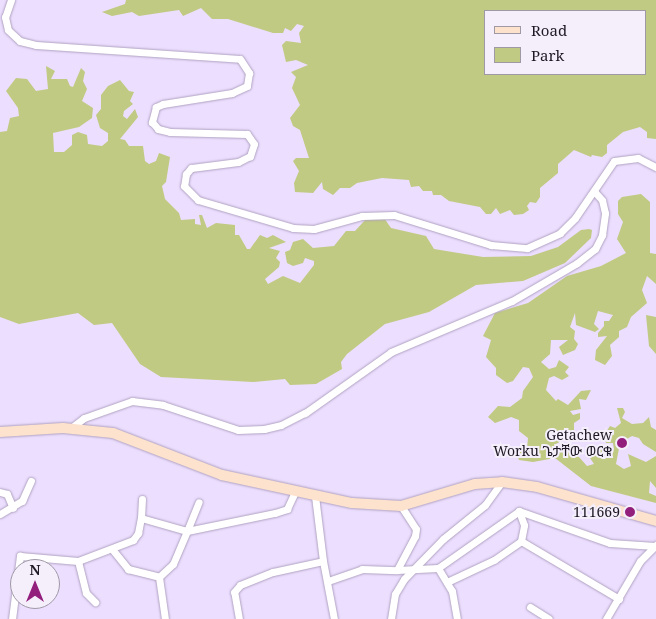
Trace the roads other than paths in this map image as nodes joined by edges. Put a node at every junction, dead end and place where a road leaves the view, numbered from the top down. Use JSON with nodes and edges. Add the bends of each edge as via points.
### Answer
{"nodes":[{"id":1,"x":12,"y":0,"type":"edge"},
{"id":2,"x":656,"y":167,"type":"edge"},
{"id":3,"x":594,"y":191,"type":"junction"},
{"id":4,"x":71,"y":428,"type":"junction"},
{"id":5,"x":0,"y":432,"type":"edge"},
{"id":6,"x":31,"y":481,"type":"dead end"},
{"id":7,"x":502,"y":482,"type":"junction"},
{"id":8,"x":0,"y":492,"type":"edge"},
{"id":9,"x":295,"y":492,"type":"junction"},
{"id":10,"x":315,"y":496,"type":"junction"},
{"id":11,"x":142,"y":500,"type":"dead end"},
{"id":12,"x":199,"y":502,"type":"dead end"},
{"id":13,"x":401,"y":506,"type":"junction"},
{"id":14,"x":13,"y":508,"type":"junction"},
{"id":15,"x":519,"y":510,"type":"junction"},
{"id":16,"x":0,"y":514,"type":"edge"},
{"id":17,"x":142,"y":518,"type":"junction"},
{"id":18,"x":656,"y":521,"type":"edge"},
{"id":19,"x":187,"y":531,"type":"junction"},
{"id":20,"x":521,"y":541,"type":"junction"},
{"id":21,"x":655,"y":545,"type":"edge"},
{"id":22,"x":112,"y":549,"type":"junction"},
{"id":23,"x":78,"y":561,"type":"junction"},
{"id":24,"x":323,"y":561,"type":"junction"},
{"id":25,"x":438,"y":568,"type":"junction"},
{"id":26,"x":412,"y":569,"type":"junction"},
{"id":27,"x":397,"y":570,"type":"junction"},
{"id":28,"x":159,"y":577,"type":"junction"},
{"id":29,"x":328,"y":581,"type":"junction"},
{"id":30,"x":447,"y":582,"type":"junction"},
{"id":31,"x":618,"y":599,"type":"junction"},
{"id":32,"x":96,"y":602,"type":"dead end"},
{"id":33,"x":530,"y":607,"type":"dead end"},
{"id":34,"x":12,"y":619,"type":"edge"},
{"id":35,"x":165,"y":619,"type":"edge"},
{"id":36,"x":239,"y":619,"type":"edge"},
{"id":37,"x":334,"y":619,"type":"edge"},
{"id":38,"x":391,"y":619,"type":"edge"},
{"id":39,"x":458,"y":619,"type":"edge"},
{"id":40,"x":549,"y":619,"type":"edge"},
{"id":41,"x":606,"y":619,"type":"edge"}],
"edges":[{"from":1,"to":3,"type":"street","via":[[8,4],[6,24],[20,41],[67,48],[232,57],[247,66],[249,80],[239,91],[163,104],[152,114],[152,122],[158,129],[246,134],[252,139],[254,150],[245,160],[191,168],[184,186],[198,200],[304,230],[362,216],[394,215],[491,246],[527,248],[560,233]]},
{"from":2,"to":3,"type":"street","via":[[638,158],[614,161]]},
{"from":3,"to":4,"type":"street","via":[[602,200],[605,214],[602,235],[595,249],[577,263],[512,301],[391,352],[305,413],[281,424],[238,430],[163,405],[132,402],[84,418]]},
{"from":4,"to":5,"type":"street"},
{"from":4,"to":9,"type":"street","via":[[114,433],[222,475]]},
{"from":6,"to":14,"type":"street","via":[[22,501]]},
{"from":7,"to":13,"type":"street","via":[[475,484]]},
{"from":7,"to":18,"type":"street","via":[[537,487]]},
{"from":7,"to":26,"type":"street","via":[[485,505]]},
{"from":8,"to":14,"type":"street","via":[[7,494]]},
{"from":9,"to":10,"type":"street"},
{"from":9,"to":19,"type":"street","via":[[287,509],[275,514]]},
{"from":10,"to":13,"type":"street","via":[[352,503]]},
{"from":10,"to":24,"type":"street"},
{"from":11,"to":17,"type":"street"},
{"from":12,"to":19,"type":"street"},
{"from":13,"to":27,"type":"street","via":[[416,529]]},
{"from":14,"to":16,"type":"street"},
{"from":15,"to":20,"type":"street","via":[[524,525]]},
{"from":15,"to":21,"type":"street","via":[[610,543]]},
{"from":15,"to":25,"type":"street"},
{"from":17,"to":19,"type":"street"},
{"from":17,"to":22,"type":"street","via":[[136,537]]},
{"from":19,"to":28,"type":"street","via":[[173,564]]},
{"from":20,"to":30,"type":"street","via":[[494,560]]},
{"from":20,"to":31,"type":"street"},
{"from":21,"to":31,"type":"street","via":[[640,561]]},
{"from":22,"to":23,"type":"street"},
{"from":22,"to":28,"type":"street","via":[[128,569]]},
{"from":23,"to":32,"type":"street","via":[[86,593]]},
{"from":23,"to":34,"type":"street","via":[[20,556]]},
{"from":24,"to":29,"type":"street"},
{"from":24,"to":36,"type":"street","via":[[273,572],[236,588]]},
{"from":25,"to":26,"type":"street"},
{"from":25,"to":30,"type":"street"},
{"from":26,"to":27,"type":"street"},
{"from":26,"to":38,"type":"street","via":[[395,594]]},
{"from":27,"to":29,"type":"street","via":[[362,569]]},
{"from":28,"to":35,"type":"street"},
{"from":29,"to":37,"type":"street"},
{"from":30,"to":39,"type":"street","via":[[455,600]]},
{"from":31,"to":41,"type":"street"},
{"from":33,"to":40,"type":"street"}]}
